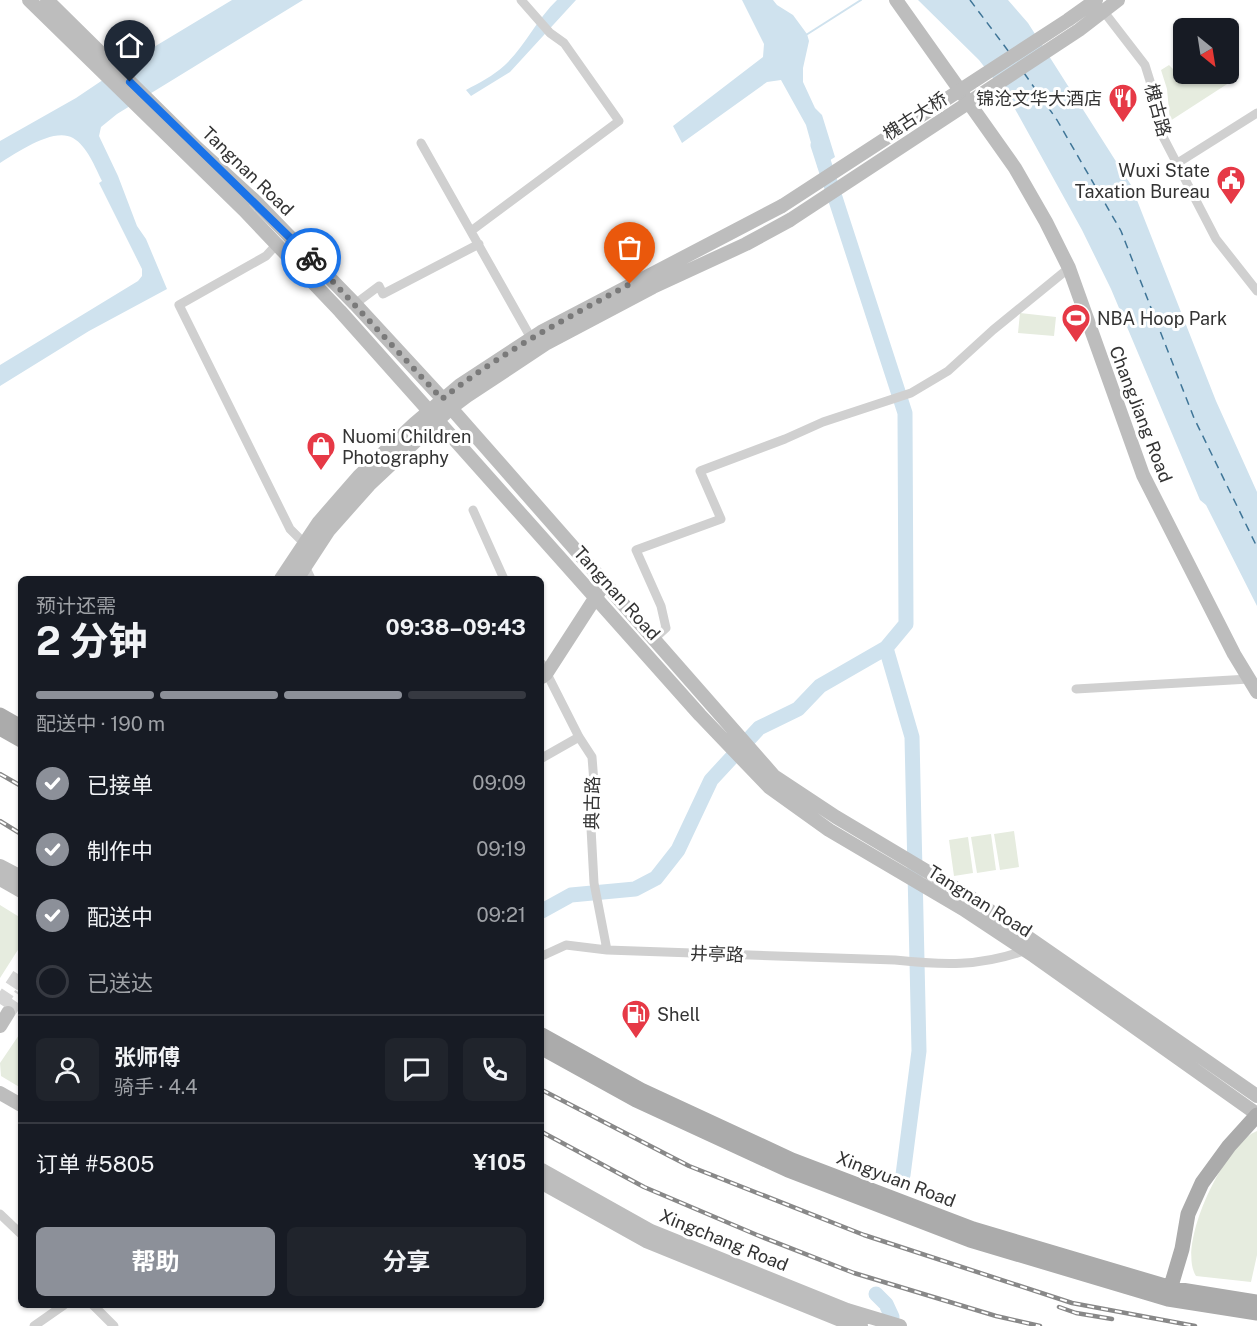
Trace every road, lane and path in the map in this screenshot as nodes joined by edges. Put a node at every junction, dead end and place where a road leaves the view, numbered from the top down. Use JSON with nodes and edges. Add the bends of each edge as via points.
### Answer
{"nodes":[{"id":1,"x":29,"y":0,"type":"edge"},
{"id":2,"x":47,"y":0,"type":"edge"},
{"id":3,"x":521,"y":0,"type":"edge"},
{"id":4,"x":896,"y":0,"type":"edge"},
{"id":5,"x":1095,"y":0,"type":"edge"},
{"id":6,"x":1118,"y":0,"type":"edge"},
{"id":7,"x":1257,"y":113,"type":"edge"},
{"id":8,"x":421,"y":143,"type":"dead end"},
{"id":9,"x":1176,"y":164,"type":"junction"},
{"id":10,"x":249,"y":206,"type":"junction"},
{"id":11,"x":471,"y":231,"type":"junction"},
{"id":12,"x":277,"y":244,"type":"junction"},
{"id":13,"x":479,"y":244,"type":"junction"},
{"id":14,"x":1068,"y":268,"type":"junction"},
{"id":15,"x":1257,"y":291,"type":"edge"},
{"id":16,"x":355,"y":304,"type":"junction"},
{"id":17,"x":531,"y":338,"type":"junction"},
{"id":18,"x":446,"y":404,"type":"junction"},
{"id":19,"x":430,"y":409,"type":"junction"},
{"id":20,"x":473,"y":510,"type":"dead end"},
{"id":21,"x":304,"y":543,"type":"junction"},
{"id":22,"x":308,"y":573,"type":"edge"},
{"id":23,"x":283,"y":576,"type":"edge"},
{"id":24,"x":503,"y":576,"type":"edge"},
{"id":25,"x":605,"y":583,"type":"junction"},
{"id":26,"x":596,"y":598,"type":"junction"},
{"id":27,"x":654,"y":639,"type":"junction"},
{"id":28,"x":544,"y":671,"type":"edge"},
{"id":29,"x":544,"y":674,"type":"edge"},
{"id":30,"x":1249,"y":679,"type":"junction"},
{"id":31,"x":1076,"y":689,"type":"dead end"},
{"id":32,"x":1257,"y":692,"type":"edge"},
{"id":33,"x":0,"y":715,"type":"edge"},
{"id":34,"x":718,"y":724,"type":"junction"},
{"id":35,"x":18,"y":725,"type":"edge"},
{"id":36,"x":0,"y":728,"type":"edge"},
{"id":37,"x":579,"y":737,"type":"junction"},
{"id":38,"x":18,"y":738,"type":"edge"},
{"id":39,"x":544,"y":757,"type":"edge"},
{"id":40,"x":762,"y":772,"type":"junction"},
{"id":41,"x":0,"y":866,"type":"edge"},
{"id":42,"x":18,"y":875,"type":"edge"},
{"id":43,"x":0,"y":879,"type":"edge"},
{"id":44,"x":18,"y":889,"type":"edge"},
{"id":45,"x":1038,"y":943,"type":"junction"},
{"id":46,"x":607,"y":950,"type":"junction"},
{"id":47,"x":1025,"y":950,"type":"junction"},
{"id":48,"x":544,"y":955,"type":"edge"},
{"id":49,"x":8,"y":1013,"type":"tunnel mouth"},
{"id":50,"x":0,"y":1026,"type":"edge"},
{"id":51,"x":544,"y":1036,"type":"edge"},
{"id":52,"x":544,"y":1049,"type":"edge"},
{"id":53,"x":0,"y":1093,"type":"edge"},
{"id":54,"x":1257,"y":1096,"type":"edge"},
{"id":55,"x":18,"y":1103,"type":"edge"},
{"id":56,"x":1257,"y":1115,"type":"edge"},
{"id":57,"x":544,"y":1171,"type":"edge"},
{"id":58,"x":544,"y":1184,"type":"edge"},
{"id":59,"x":0,"y":1214,"type":"edge"},
{"id":60,"x":18,"y":1231,"type":"edge"},
{"id":61,"x":1169,"y":1293,"type":"junction"},
{"id":62,"x":1257,"y":1302,"type":"edge"},
{"id":63,"x":60,"y":1308,"type":"edge"},
{"id":64,"x":96,"y":1308,"type":"edge"},
{"id":65,"x":1257,"y":1313,"type":"edge"},
{"id":66,"x":34,"y":1326,"type":"edge"},
{"id":67,"x":114,"y":1326,"type":"edge"},
{"id":68,"x":861,"y":1326,"type":"edge"},
{"id":69,"x":900,"y":1326,"type":"edge"}],
"edges":[{"from":1,"to":10,"type":"main road","name":"Tangnan Road"},
{"from":2,"to":10,"type":"main road","name":"Tangnan Road","via":[[189,139]]},
{"from":3,"to":11,"type":"street","via":[[564,43],[620,121]]},
{"from":4,"to":14,"type":"main road","name":"ChangJiang Road","via":[[1015,168]]},
{"from":5,"to":9,"type":"street","name":"槐古路","via":[[1144,65],[1160,131]]},
{"from":5,"to":17,"type":"main road","name":"槐古大桥","bridge":true,"via":[[782,206]]},
{"from":6,"to":18,"type":"main road","name":"槐古大桥","bridge":true,"via":[[1079,30],[790,220],[661,283]]},
{"from":7,"to":9,"type":"street"},
{"from":8,"to":11,"type":"street"},
{"from":9,"to":15,"type":"street","name":"槐古路","via":[[1216,239]]},
{"from":10,"to":12,"type":"main road","name":"Tangnan Road"},
{"from":10,"to":16,"type":"main road","name":"Tangnan Road"},
{"from":11,"to":13,"type":"street"},
{"from":12,"to":19,"type":"main road","name":"Tangnan Road"},
{"from":12,"to":21,"type":"street","via":[[266,256],[179,305],[290,529]]},
{"from":13,"to":16,"type":"street","via":[[383,294],[379,286]]},
{"from":13,"to":17,"type":"street"},
{"from":14,"to":27,"type":"street","via":[[948,371],[911,393],[823,422],[700,471],[721,519],[636,550],[661,606],[666,628]]},
{"from":14,"to":30,"type":"main road","name":"ChangJiang Road","via":[[1143,475]]},
{"from":16,"to":18,"type":"main road","name":"Tangnan Road"},
{"from":17,"to":18,"type":"main road","name":"槐古大桥","via":[[460,385]]},
{"from":18,"to":19,"type":"main road"},
{"from":18,"to":22,"type":"main road","via":[[329,530]]},
{"from":18,"to":25,"type":"main road","name":"Tangnan Road"},
{"from":19,"to":21,"type":"main road","via":[[359,476]]},
{"from":19,"to":26,"type":"main road","name":"Tangnan Road"},
{"from":20,"to":24,"type":"street"},
{"from":21,"to":23,"type":"main road"},
{"from":25,"to":26,"type":"main road"},
{"from":25,"to":27,"type":"main road","name":"Tangnan Road"},
{"from":26,"to":28,"type":"main road"},
{"from":26,"to":34,"type":"main road","name":"Tangnan Road"},
{"from":27,"to":34,"type":"main road","name":"Tangnan Road"},
{"from":29,"to":37,"type":"street","name":"典古路"},
{"from":30,"to":31,"type":"street"},
{"from":30,"to":32,"type":"main road","name":"ChangJiang Road"},
{"from":33,"to":35,"type":"main road"},
{"from":34,"to":40,"type":"main road","name":"Tangnan Road"},
{"from":36,"to":38,"type":"main road"},
{"from":37,"to":39,"type":"street"},
{"from":37,"to":46,"type":"street","name":"典古路","via":[[592,757],[594,883]]},
{"from":40,"to":45,"type":"main road","name":"Tangnan Road"},
{"from":40,"to":47,"type":"main road","name":"Tangnan Road","via":[[769,787],[829,830]]},
{"from":41,"to":42,"type":"main road"},
{"from":43,"to":44,"type":"main road"},
{"from":45,"to":47,"type":"street","name":"井亭路"},
{"from":45,"to":54,"type":"main road","name":"Tangnan Road"},
{"from":46,"to":47,"type":"street","name":"井亭路","via":[[927,964],[983,963]]},
{"from":46,"to":48,"type":"street","name":"井亭路","via":[[566,945]]},
{"from":47,"to":56,"type":"main road","name":"Tangnan Road"},
{"from":49,"to":50,"type":"main road"},
{"from":51,"to":61,"type":"main road","name":"Xingyuan Road","via":[[641,1090],[792,1160],[973,1229]]},
{"from":52,"to":61,"type":"main road","name":"Xingyuan Road","via":[[636,1100],[788,1170],[970,1240]]},
{"from":53,"to":55,"type":"main road"},
{"from":56,"to":61,"type":"main road","via":[[1202,1183],[1188,1214]]},
{"from":57,"to":69,"type":"main road","name":"Xingchang Road","via":[[651,1230],[847,1310]]},
{"from":58,"to":68,"type":"main road","name":"Xingchang Road","via":[[646,1241]]},
{"from":59,"to":60,"type":"street"},
{"from":61,"to":62,"type":"main road","name":"Xingyuan Road"},
{"from":61,"to":65,"type":"main road","name":"Xingyuan Road"},
{"from":63,"to":66,"type":"street"},
{"from":64,"to":67,"type":"street"}]}
